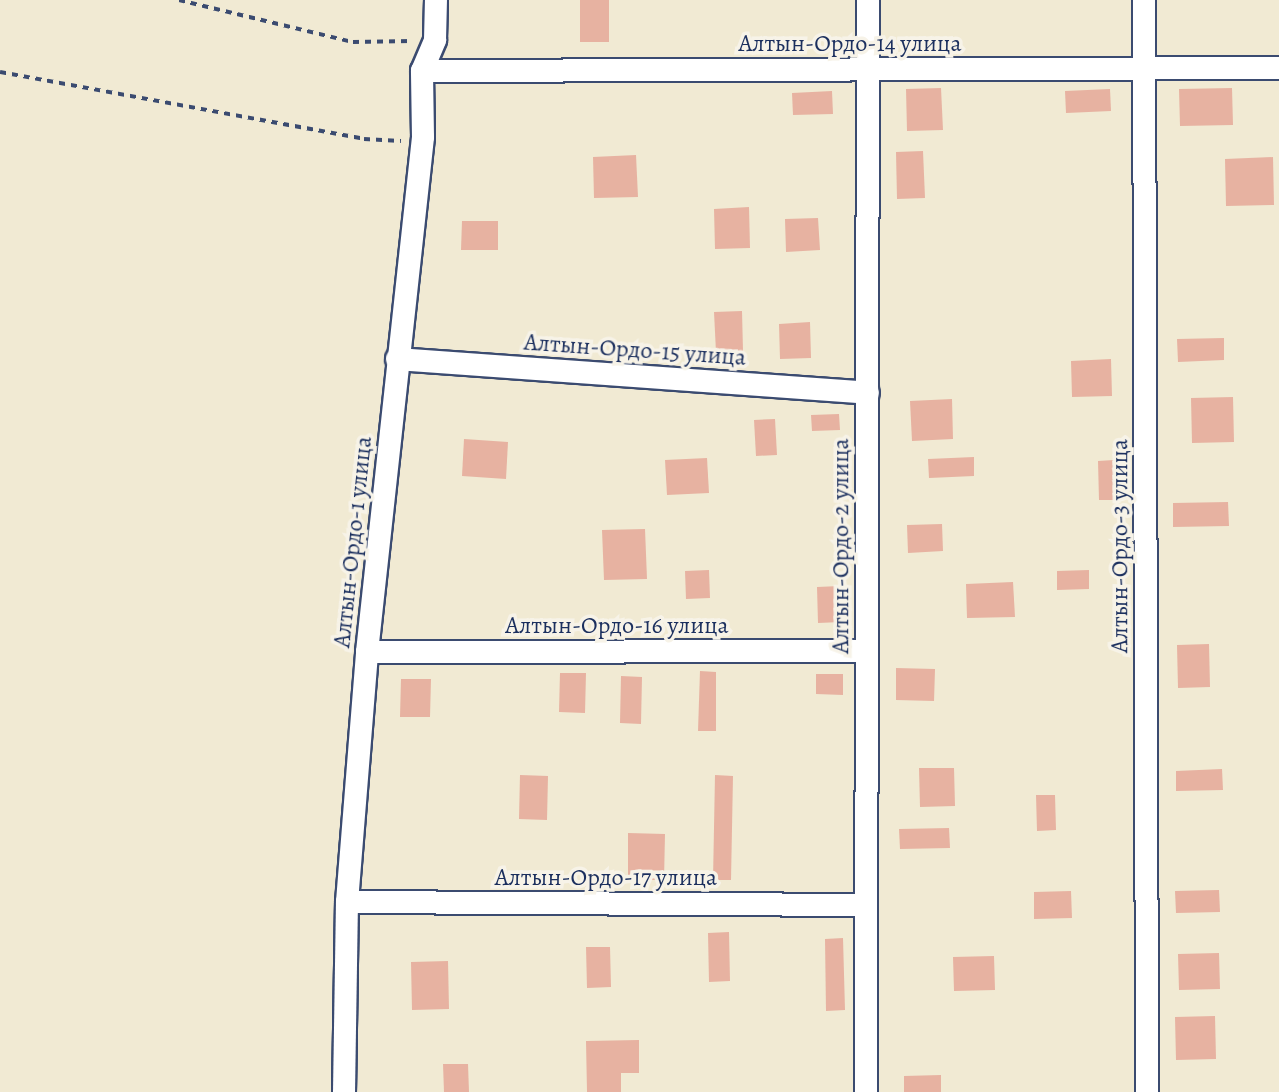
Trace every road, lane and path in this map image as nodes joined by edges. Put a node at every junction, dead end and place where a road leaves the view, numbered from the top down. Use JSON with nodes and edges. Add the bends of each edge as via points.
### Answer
{"nodes":[{"id":1,"x":179,"y":0,"type":"edge"},
{"id":2,"x":436,"y":0,"type":"edge"},
{"id":3,"x":868,"y":0,"type":"edge"},
{"id":4,"x":1144,"y":0,"type":"edge"},
{"id":5,"x":435,"y":40,"type":"junction"},
{"id":6,"x":1279,"y":68,"type":"edge"},
{"id":7,"x":1144,"y":69,"type":"junction"},
{"id":8,"x":869,"y":70,"type":"junction"},
{"id":9,"x":422,"y":71,"type":"junction"},
{"id":10,"x":0,"y":72,"type":"edge"},
{"id":11,"x":423,"y":137,"type":"junction"},
{"id":12,"x":397,"y":359,"type":"junction"},
{"id":13,"x":868,"y":393,"type":"junction"},
{"id":14,"x":867,"y":651,"type":"junction"},
{"id":15,"x":367,"y":652,"type":"junction"},
{"id":16,"x":347,"y":902,"type":"junction"},
{"id":17,"x":865,"y":905,"type":"junction"},
{"id":18,"x":344,"y":1092,"type":"edge"},
{"id":19,"x":866,"y":1092,"type":"edge"},
{"id":20,"x":1147,"y":1092,"type":"edge"}],
"edges":[{"from":1,"to":5,"type":"path","via":[[353,42]]},
{"from":2,"to":5,"type":"street","name":"Алтын-Ордо-1 улица"},
{"from":3,"to":8,"type":"street","name":"Алтын-Ордо-2 улица"},
{"from":4,"to":7,"type":"street","name":"Алтын-Ордо-3 улица"},
{"from":5,"to":9,"type":"street","name":"Алтын-Ордо-1 улица"},
{"from":6,"to":7,"type":"street","name":"Алтын-Ордо-14 улица"},
{"from":7,"to":8,"type":"street","name":"Алтын-Ордо-14 улица"},
{"from":7,"to":20,"type":"street","name":"Алтын-Ордо-3 улица"},
{"from":8,"to":9,"type":"street","name":"Алтын-Ордо-14 улица"},
{"from":8,"to":13,"type":"street","name":"Алтын-Ордо-2 улица"},
{"from":9,"to":11,"type":"street","name":"Алтын-Ордо-1 улица"},
{"from":10,"to":11,"type":"path","via":[[364,139]]},
{"from":11,"to":12,"type":"street","name":"Алтын-Ордо-1 улица"},
{"from":12,"to":13,"type":"street","name":"Алтын-Ордо-15 улица"},
{"from":12,"to":15,"type":"street","name":"Алтын-Ордо-1 улица"},
{"from":13,"to":14,"type":"street","name":"Алтын-Ордо-2 улица"},
{"from":14,"to":15,"type":"street","name":"Алтын-Ордо-16 улица"},
{"from":14,"to":17,"type":"street","name":"Алтын-Ордо-2 улица"},
{"from":15,"to":16,"type":"street","name":"Алтын-Ордо-1 улица"},
{"from":16,"to":17,"type":"street","name":"Алтын-Ордо-17 улица"},
{"from":16,"to":18,"type":"street","name":"Алтын-Ордо-1 улица"},
{"from":17,"to":19,"type":"street","name":"Алтын-Ордо-2 улица"}]}
